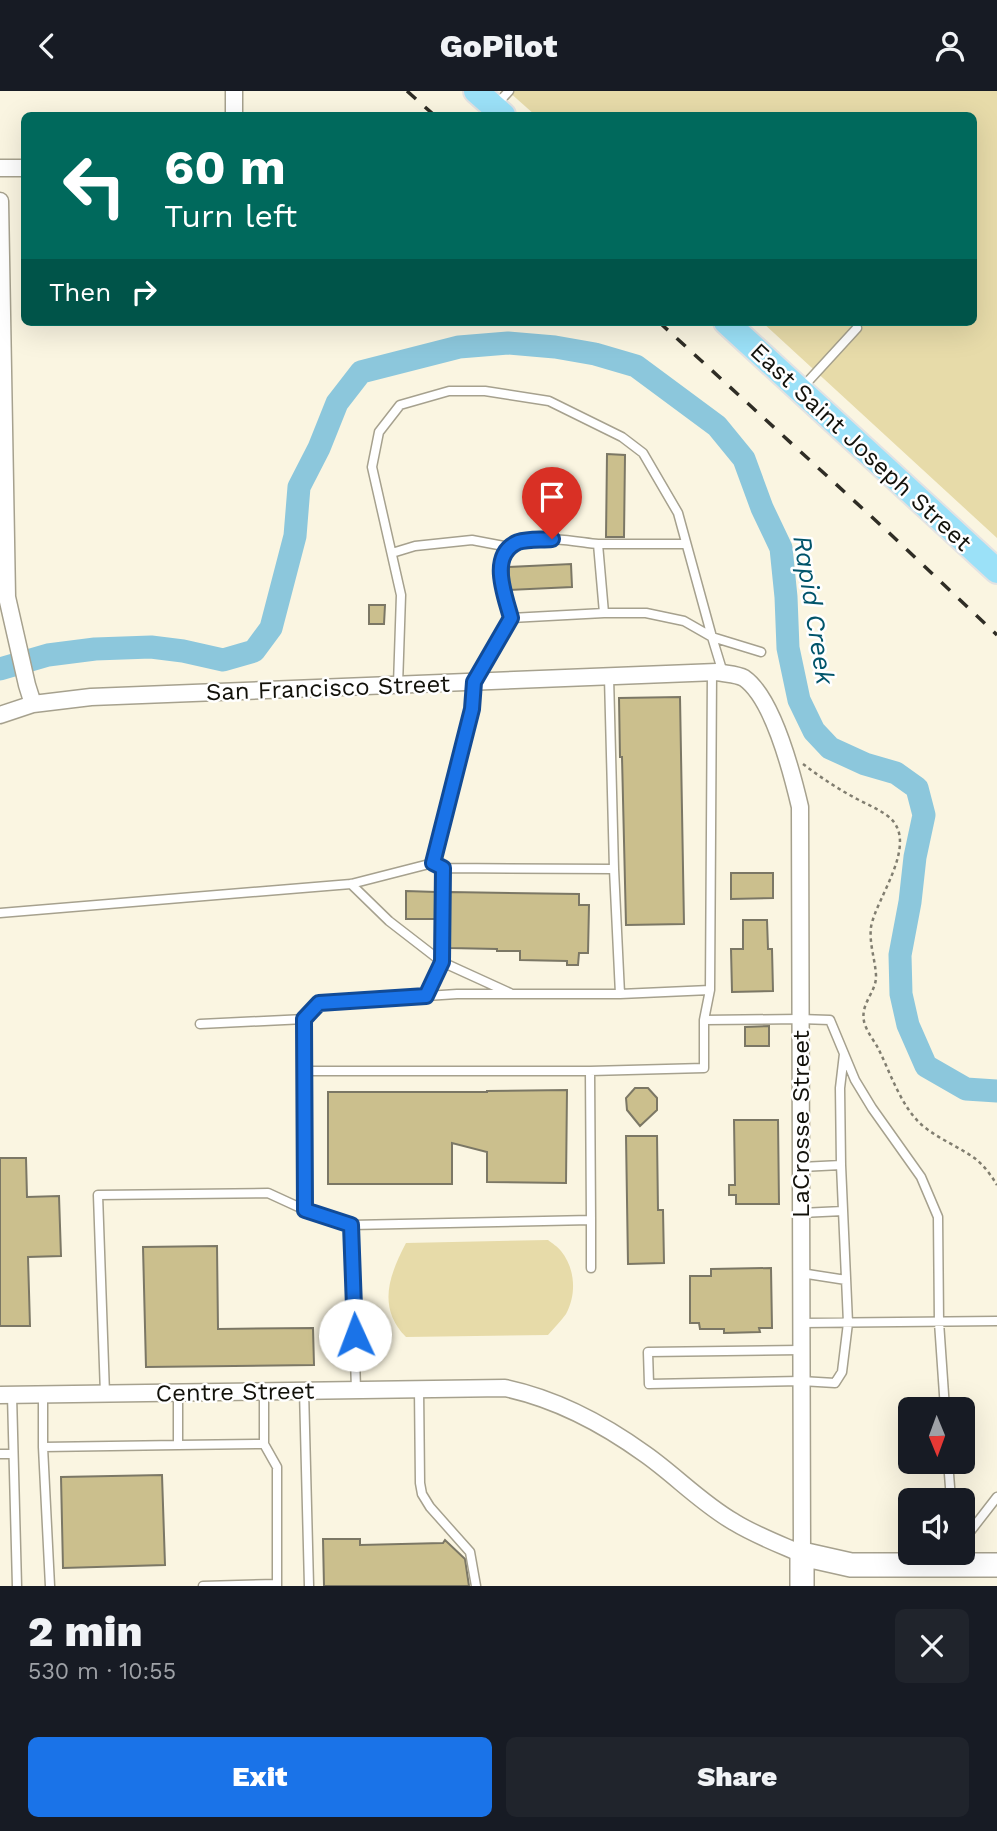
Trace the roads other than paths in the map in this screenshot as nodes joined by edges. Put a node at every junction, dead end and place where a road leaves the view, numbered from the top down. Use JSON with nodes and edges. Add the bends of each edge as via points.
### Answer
{"nodes":[{"id":1,"x":234,"y":91,"type":"edge"},
{"id":2,"x":234,"y":112,"type":"edge"},
{"id":3,"x":0,"y":168,"type":"edge"},
{"id":4,"x":21,"y":168,"type":"edge"},
{"id":5,"x":0,"y":201,"type":"edge"},
{"id":6,"x":1,"y":268,"type":"edge"},
{"id":7,"x":730,"y":326,"type":"edge"},
{"id":8,"x":857,"y":328,"type":"dead end"},
{"id":9,"x":800,"y":391,"type":"junction"},
{"id":10,"x":598,"y":544,"type":"junction"},
{"id":11,"x":685,"y":544,"type":"junction"},
{"id":12,"x":509,"y":547,"type":"junction"},
{"id":13,"x":392,"y":553,"type":"junction"},
{"id":14,"x":997,"y":571,"type":"edge"},
{"id":15,"x":3,"y":577,"type":"edge"},
{"id":16,"x":604,"y":613,"type":"junction"},
{"id":17,"x":511,"y":618,"type":"junction"},
{"id":18,"x":712,"y":637,"type":"junction"},
{"id":19,"x":761,"y":652,"type":"dead end"},
{"id":20,"x":717,"y":673,"type":"junction"},
{"id":21,"x":609,"y":677,"type":"junction"},
{"id":22,"x":742,"y":677,"type":"joint"},
{"id":23,"x":474,"y":682,"type":"junction"},
{"id":24,"x":398,"y":685,"type":"junction"},
{"id":25,"x":33,"y":704,"type":"junction"},
{"id":26,"x":0,"y":715,"type":"edge"},
{"id":27,"x":433,"y":863,"type":"junction"},
{"id":28,"x":443,"y":868,"type":"junction"},
{"id":29,"x":614,"y":869,"type":"junction"},
{"id":30,"x":351,"y":884,"type":"junction"},
{"id":31,"x":0,"y":913,"type":"edge"},
{"id":32,"x":442,"y":962,"type":"junction"},
{"id":33,"x":710,"y":990,"type":"junction"},
{"id":34,"x":512,"y":994,"type":"junction"},
{"id":35,"x":620,"y":994,"type":"junction"},
{"id":36,"x":426,"y":996,"type":"junction"},
{"id":37,"x":304,"y":1019,"type":"junction"},
{"id":38,"x":800,"y":1019,"type":"junction"},
{"id":39,"x":704,"y":1020,"type":"junction"},
{"id":40,"x":200,"y":1024,"type":"dead end"},
{"id":41,"x":844,"y":1054,"type":"junction"},
{"id":42,"x":305,"y":1071,"type":"junction"},
{"id":43,"x":590,"y":1071,"type":"junction"},
{"id":44,"x":841,"y":1165,"type":"junction"},
{"id":45,"x":801,"y":1167,"type":"junction"},
{"id":46,"x":305,"y":1210,"type":"junction"},
{"id":47,"x":843,"y":1211,"type":"junction"},
{"id":48,"x":801,"y":1213,"type":"junction"},
{"id":49,"x":591,"y":1220,"type":"junction"},
{"id":50,"x":351,"y":1225,"type":"junction"},
{"id":51,"x":591,"y":1268,"type":"dead end"},
{"id":52,"x":801,"y":1273,"type":"junction"},
{"id":53,"x":846,"y":1280,"type":"junction"},
{"id":54,"x":997,"y":1321,"type":"edge"},
{"id":55,"x":939,"y":1322,"type":"junction"},
{"id":56,"x":848,"y":1323,"type":"junction"},
{"id":57,"x":801,"y":1324,"type":"junction"},
{"id":58,"x":801,"y":1350,"type":"junction"},
{"id":59,"x":801,"y":1381,"type":"junction"},
{"id":60,"x":419,"y":1389,"type":"junction"},
{"id":61,"x":356,"y":1390,"type":"junction"},
{"id":62,"x":304,"y":1391,"type":"junction"},
{"id":63,"x":264,"y":1392,"type":"junction"},
{"id":64,"x":178,"y":1393,"type":"junction"},
{"id":65,"x":104,"y":1394,"type":"junction"},
{"id":66,"x":6,"y":1395,"type":"edge"},
{"id":67,"x":43,"y":1395,"type":"junction"},
{"id":68,"x":944,"y":1397,"type":"edge"},
{"id":69,"x":264,"y":1444,"type":"junction"},
{"id":70,"x":178,"y":1445,"type":"junction"},
{"id":71,"x":43,"y":1447,"type":"junction"},
{"id":72,"x":0,"y":1454,"type":"edge"},
{"id":73,"x":13,"y":1454,"type":"junction"},
{"id":74,"x":997,"y":1497,"type":"edge"},
{"id":75,"x":975,"y":1531,"type":"edge"},
{"id":76,"x":802,"y":1554,"type":"junction"},
{"id":77,"x":975,"y":1558,"type":"edge"},
{"id":78,"x":898,"y":1560,"type":"edge"},
{"id":79,"x":997,"y":1565,"type":"edge"},
{"id":80,"x":277,"y":1585,"type":"edge"},
{"id":81,"x":17,"y":1586,"type":"edge"},
{"id":82,"x":50,"y":1586,"type":"edge"},
{"id":83,"x":203,"y":1586,"type":"edge"},
{"id":84,"x":309,"y":1586,"type":"edge"},
{"id":85,"x":476,"y":1586,"type":"edge"},
{"id":86,"x":802,"y":1586,"type":"edge"}],
"edges":[{"from":1,"to":2,"type":"street"},
{"from":3,"to":4,"type":"street"},
{"from":5,"to":6,"type":"street"},
{"from":6,"to":15,"type":"street"},
{"from":7,"to":9,"type":"main road","name":"East Saint Joseph Street"},
{"from":8,"to":9,"type":"lane"},
{"from":9,"to":14,"type":"main road","name":"East Saint Joseph Street"},
{"from":10,"to":11,"type":"lane"},
{"from":10,"to":12,"type":"lane","via":[[552,539],[521,541]]},
{"from":10,"to":16,"type":"lane"},
{"from":11,"to":13,"type":"lane","via":[[678,513],[643,453],[622,437],[549,401],[485,391],[449,391],[400,405],[379,432],[372,467]]},
{"from":11,"to":18,"type":"lane"},
{"from":12,"to":13,"type":"lane","via":[[472,540]]},
{"from":12,"to":17,"type":"lane","via":[[500,576]]},
{"from":13,"to":24,"type":"lane","via":[[401,595]]},
{"from":15,"to":25,"type":"street"},
{"from":16,"to":17,"type":"lane"},
{"from":16,"to":18,"type":"lane","via":[[646,613],[684,621]]},
{"from":17,"to":23,"type":"lane"},
{"from":18,"to":19,"type":"lane"},
{"from":18,"to":20,"type":"lane"},
{"from":20,"to":21,"type":"street","name":"San Francisco Street"},
{"from":20,"to":22,"type":"street","name":"San Francisco Street"},
{"from":20,"to":33,"type":"lane"},
{"from":21,"to":23,"type":"street","name":"San Francisco Street"},
{"from":21,"to":29,"type":"lane"},
{"from":22,"to":38,"type":"street","name":"LaCrosse Street","via":[[761,697],[788,758],[800,807]]},
{"from":23,"to":24,"type":"street","name":"San Francisco Street"},
{"from":23,"to":27,"type":"lane","via":[[472,709]]},
{"from":24,"to":25,"type":"street","name":"San Francisco Street","via":[[90,697]]},
{"from":25,"to":26,"type":"street","name":"San Francisco Street"},
{"from":27,"to":28,"type":"lane"},
{"from":27,"to":30,"type":"lane"},
{"from":28,"to":29,"type":"lane"},
{"from":28,"to":32,"type":"lane"},
{"from":29,"to":35,"type":"lane"},
{"from":30,"to":31,"type":"lane"},
{"from":30,"to":32,"type":"lane","via":[[388,921]]},
{"from":32,"to":34,"type":"lane"},
{"from":32,"to":36,"type":"lane"},
{"from":33,"to":35,"type":"lane"},
{"from":33,"to":39,"type":"lane"},
{"from":34,"to":35,"type":"lane"},
{"from":34,"to":36,"type":"lane"},
{"from":36,"to":37,"type":"lane","via":[[319,1003]]},
{"from":37,"to":40,"type":"lane"},
{"from":37,"to":42,"type":"lane"},
{"from":38,"to":39,"type":"lane"},
{"from":38,"to":41,"type":"lane","via":[[830,1020]]},
{"from":38,"to":45,"type":"street","name":"LaCrosse Street"},
{"from":39,"to":43,"type":"lane","via":[[704,1067]]},
{"from":41,"to":44,"type":"lane"},
{"from":41,"to":55,"type":"lane","via":[[872,1108],[921,1177],[938,1217]]},
{"from":42,"to":43,"type":"lane"},
{"from":42,"to":46,"type":"lane"},
{"from":43,"to":49,"type":"lane"},
{"from":44,"to":45,"type":"lane"},
{"from":44,"to":47,"type":"lane"},
{"from":45,"to":48,"type":"street","name":"LaCrosse Street"},
{"from":46,"to":50,"type":"lane"},
{"from":46,"to":65,"type":"lane","via":[[268,1193],[98,1195]]},
{"from":47,"to":48,"type":"lane"},
{"from":47,"to":53,"type":"lane"},
{"from":48,"to":52,"type":"street","name":"LaCrosse Street"},
{"from":49,"to":50,"type":"lane"},
{"from":49,"to":51,"type":"lane"},
{"from":50,"to":61,"type":"lane"},
{"from":52,"to":53,"type":"lane"},
{"from":52,"to":57,"type":"street","name":"LaCrosse Street"},
{"from":53,"to":56,"type":"lane"},
{"from":54,"to":55,"type":"lane"},
{"from":55,"to":56,"type":"lane"},
{"from":55,"to":68,"type":"lane"},
{"from":56,"to":57,"type":"lane"},
{"from":56,"to":59,"type":"lane","via":[[842,1372],[835,1383]]},
{"from":57,"to":58,"type":"street","name":"LaCrosse Street"},
{"from":58,"to":59,"type":"street","name":"LaCrosse Street"},
{"from":58,"to":59,"type":"lane","via":[[648,1352],[649,1384]]},
{"from":59,"to":76,"type":"street","name":"LaCrosse Street"},
{"from":60,"to":61,"type":"street","name":"Centre Street"},
{"from":60,"to":76,"type":"street","name":"Centre Street","via":[[505,1388],[560,1404],[645,1454],[733,1522]]},
{"from":60,"to":85,"type":"lane","via":[[422,1494],[470,1552]]},
{"from":61,"to":62,"type":"street","name":"Centre Street"},
{"from":62,"to":63,"type":"street","name":"Centre Street"},
{"from":62,"to":84,"type":"lane"},
{"from":63,"to":64,"type":"street","name":"Centre Street"},
{"from":63,"to":69,"type":"lane"},
{"from":64,"to":65,"type":"street","name":"Centre Street"},
{"from":64,"to":70,"type":"lane"},
{"from":65,"to":67,"type":"street","name":"Centre Street"},
{"from":66,"to":67,"type":"street","name":"Centre Street"},
{"from":66,"to":73,"type":"lane"},
{"from":67,"to":71,"type":"lane"},
{"from":69,"to":70,"type":"lane"},
{"from":69,"to":80,"type":"lane","via":[[277,1467]]},
{"from":70,"to":71,"type":"lane"},
{"from":71,"to":82,"type":"lane"},
{"from":72,"to":73,"type":"lane"},
{"from":73,"to":81,"type":"lane"},
{"from":74,"to":75,"type":"lane"},
{"from":76,"to":78,"type":"street","via":[[850,1565]]},
{"from":76,"to":86,"type":"street","name":"LaCrosse Street"},
{"from":77,"to":79,"type":"street"},
{"from":80,"to":83,"type":"lane"}]}
